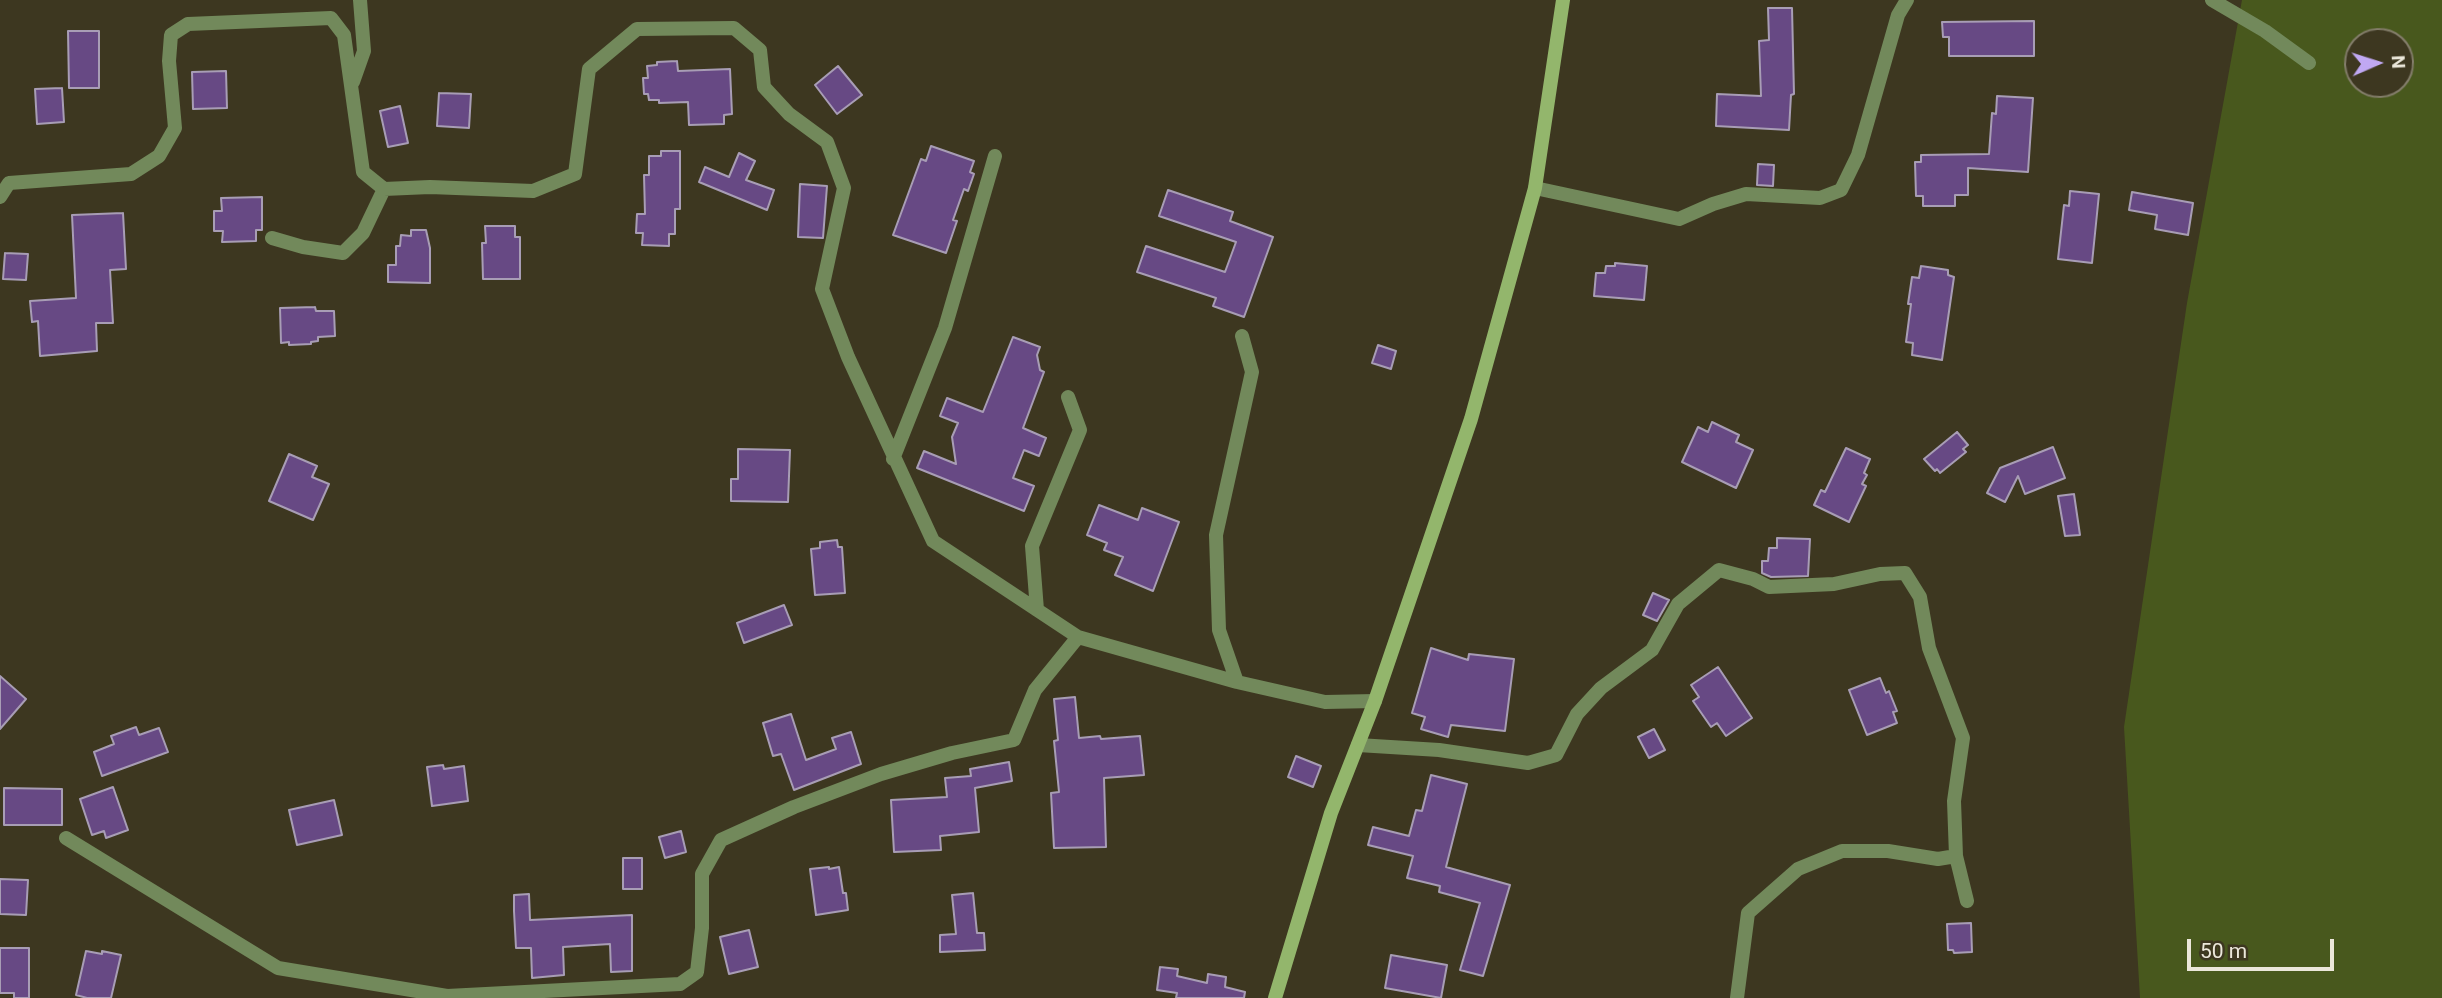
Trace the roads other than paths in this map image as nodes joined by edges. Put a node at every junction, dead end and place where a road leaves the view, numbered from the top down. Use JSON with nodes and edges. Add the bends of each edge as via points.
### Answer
{"nodes":[{"id":1,"x":360,"y":0,"type":"edge"},
{"id":2,"x":1563,"y":0,"type":"edge"},
{"id":3,"x":1907,"y":0,"type":"edge"},
{"id":4,"x":2212,"y":0,"type":"edge"},
{"id":5,"x":2309,"y":64,"type":"dead end"},
{"id":6,"x":352,"y":87,"type":"junction"},
{"id":7,"x":995,"y":156,"type":"dead end"},
{"id":8,"x":1535,"y":188,"type":"junction"},
{"id":9,"x":384,"y":189,"type":"junction"},
{"id":10,"x":0,"y":197,"type":"edge"},
{"id":11,"x":272,"y":238,"type":"dead end"},
{"id":12,"x":1242,"y":336,"type":"dead end"},
{"id":13,"x":1068,"y":397,"type":"dead end"},
{"id":14,"x":893,"y":459,"type":"junction"},
{"id":15,"x":1037,"y":610,"type":"junction"},
{"id":16,"x":1078,"y":637,"type":"junction"},
{"id":17,"x":1237,"y":682,"type":"junction"},
{"id":18,"x":1375,"y":701,"type":"junction"},
{"id":19,"x":1358,"y":745,"type":"junction"},
{"id":20,"x":66,"y":838,"type":"dead end"},
{"id":21,"x":1956,"y":856,"type":"junction"},
{"id":22,"x":1967,"y":901,"type":"dead end"},
{"id":23,"x":1275,"y":998,"type":"edge"},
{"id":24,"x":1737,"y":998,"type":"edge"}],
"edges":[{"from":1,"to":6,"type":"street","via":[[364,51]]},
{"from":2,"to":8,"type":"street"},
{"from":3,"to":8,"type":"street","via":[[1898,15],[1858,155],[1841,190],[1820,198],[1746,194],[1679,219]]},
{"from":4,"to":5,"type":"street"},
{"from":6,"to":9,"type":"street","via":[[363,172]]},
{"from":6,"to":10,"type":"street","via":[[344,35],[331,18],[188,24],[171,34],[175,128],[159,156],[131,174],[9,183]]},
{"from":7,"to":14,"type":"street","via":[[945,328]]},
{"from":8,"to":18,"type":"street","via":[[1471,419]]},
{"from":9,"to":11,"type":"street","via":[[363,233],[343,253]]},
{"from":9,"to":14,"type":"street","via":[[533,191],[575,174],[589,69],[637,29],[734,28],[760,50],[764,87],[789,114],[827,142],[844,188],[822,289]]},
{"from":12,"to":17,"type":"street","via":[[1252,372],[1216,535],[1219,630]]},
{"from":13,"to":15,"type":"street","via":[[1080,430],[1032,546]]},
{"from":14,"to":15,"type":"street","via":[[933,541]]},
{"from":15,"to":16,"type":"street"},
{"from":16,"to":17,"type":"street"},
{"from":16,"to":20,"type":"street","via":[[1035,690],[1014,740],[881,774],[720,840],[702,874],[697,972],[680,984],[447,996],[278,968]]},
{"from":17,"to":18,"type":"street","via":[[1325,702]]},
{"from":18,"to":19,"type":"street"},
{"from":19,"to":21,"type":"street","via":[[1439,750],[1528,763],[1556,755],[1577,714],[1601,688],[1652,650],[1678,604],[1718,570],[1769,587],[1834,584],[1905,573],[1920,597],[1929,648],[1963,738],[1954,801]]},
{"from":19,"to":23,"type":"street","via":[[1331,814]]},
{"from":21,"to":22,"type":"street"},
{"from":21,"to":24,"type":"street","via":[[1938,859],[1888,851],[1842,851],[1798,869],[1748,913]]}]}
